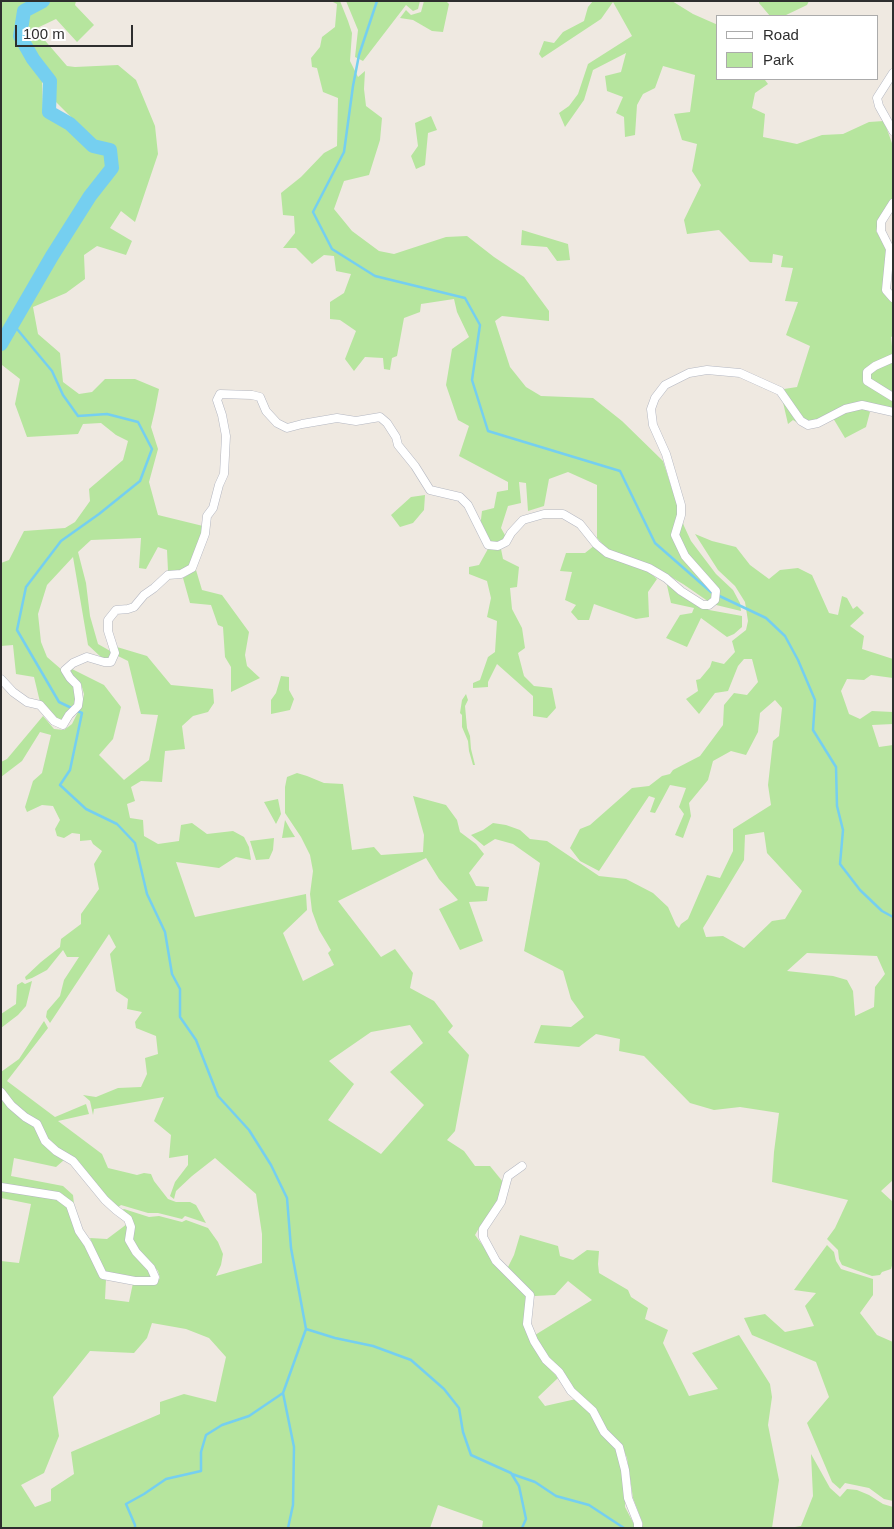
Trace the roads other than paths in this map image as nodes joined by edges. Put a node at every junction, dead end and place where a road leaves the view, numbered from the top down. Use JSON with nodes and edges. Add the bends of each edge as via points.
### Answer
{"nodes":[{"id":1,"x":893,"y":73,"type":"edge"},
{"id":2,"x":893,"y":131,"type":"edge"},
{"id":3,"x":893,"y":203,"type":"edge"},
{"id":4,"x":893,"y":298,"type":"edge"},
{"id":5,"x":893,"y":358,"type":"edge"},
{"id":6,"x":893,"y":397,"type":"edge"},
{"id":7,"x":893,"y":412,"type":"edge"},
{"id":8,"x":1,"y":679,"type":"edge"},
{"id":9,"x":1,"y":1092,"type":"edge"},
{"id":10,"x":522,"y":1166,"type":"dead end"},
{"id":11,"x":1,"y":1188,"type":"edge"},
{"id":12,"x":638,"y":1528,"type":"edge"}],
"edges":[{"from":1,"to":2,"type":"street","via":[[877,98]]},
{"from":3,"to":4,"type":"street","via":[[881,222],[881,231],[890,249],[886,290]]},
{"from":5,"to":6,"type":"street","via":[[867,372],[867,381]]},
{"from":7,"to":8,"type":"street","via":[[862,405],[808,425],[801,421],[780,391],[740,373],[707,370],[665,385],[654,398],[651,409],[653,425],[666,454],[681,505],[682,515],[675,535],[685,556],[716,591],[715,600],[703,605],[648,568],[607,552],[580,524],[563,514],[544,514],[523,520],[506,542],[498,546],[488,545],[468,505],[460,498],[430,490],[380,417],[356,421],[337,418],[287,428],[277,423],[260,397],[220,394],[217,400],[226,436],[224,474],[213,508],[207,516],[205,534],[192,568],[181,574],[168,575],[134,607],[116,610],[108,620],[115,653],[111,662],[87,657],[65,670],[77,685],[79,699],[78,706],[62,724],[54,722],[40,705],[27,702],[13,692]]},
{"from":9,"to":11,"type":"street","via":[[25,1117],[37,1124],[45,1141],[73,1161],[105,1200],[128,1219],[131,1227],[129,1240],[151,1268],[154,1281],[102,1275],[70,1205],[58,1196]]},
{"from":10,"to":12,"type":"street","via":[[508,1176],[501,1202],[483,1228],[482,1237],[496,1261],[530,1294],[527,1324],[546,1360],[593,1411],[604,1432],[620,1447],[628,1498]]}]}
